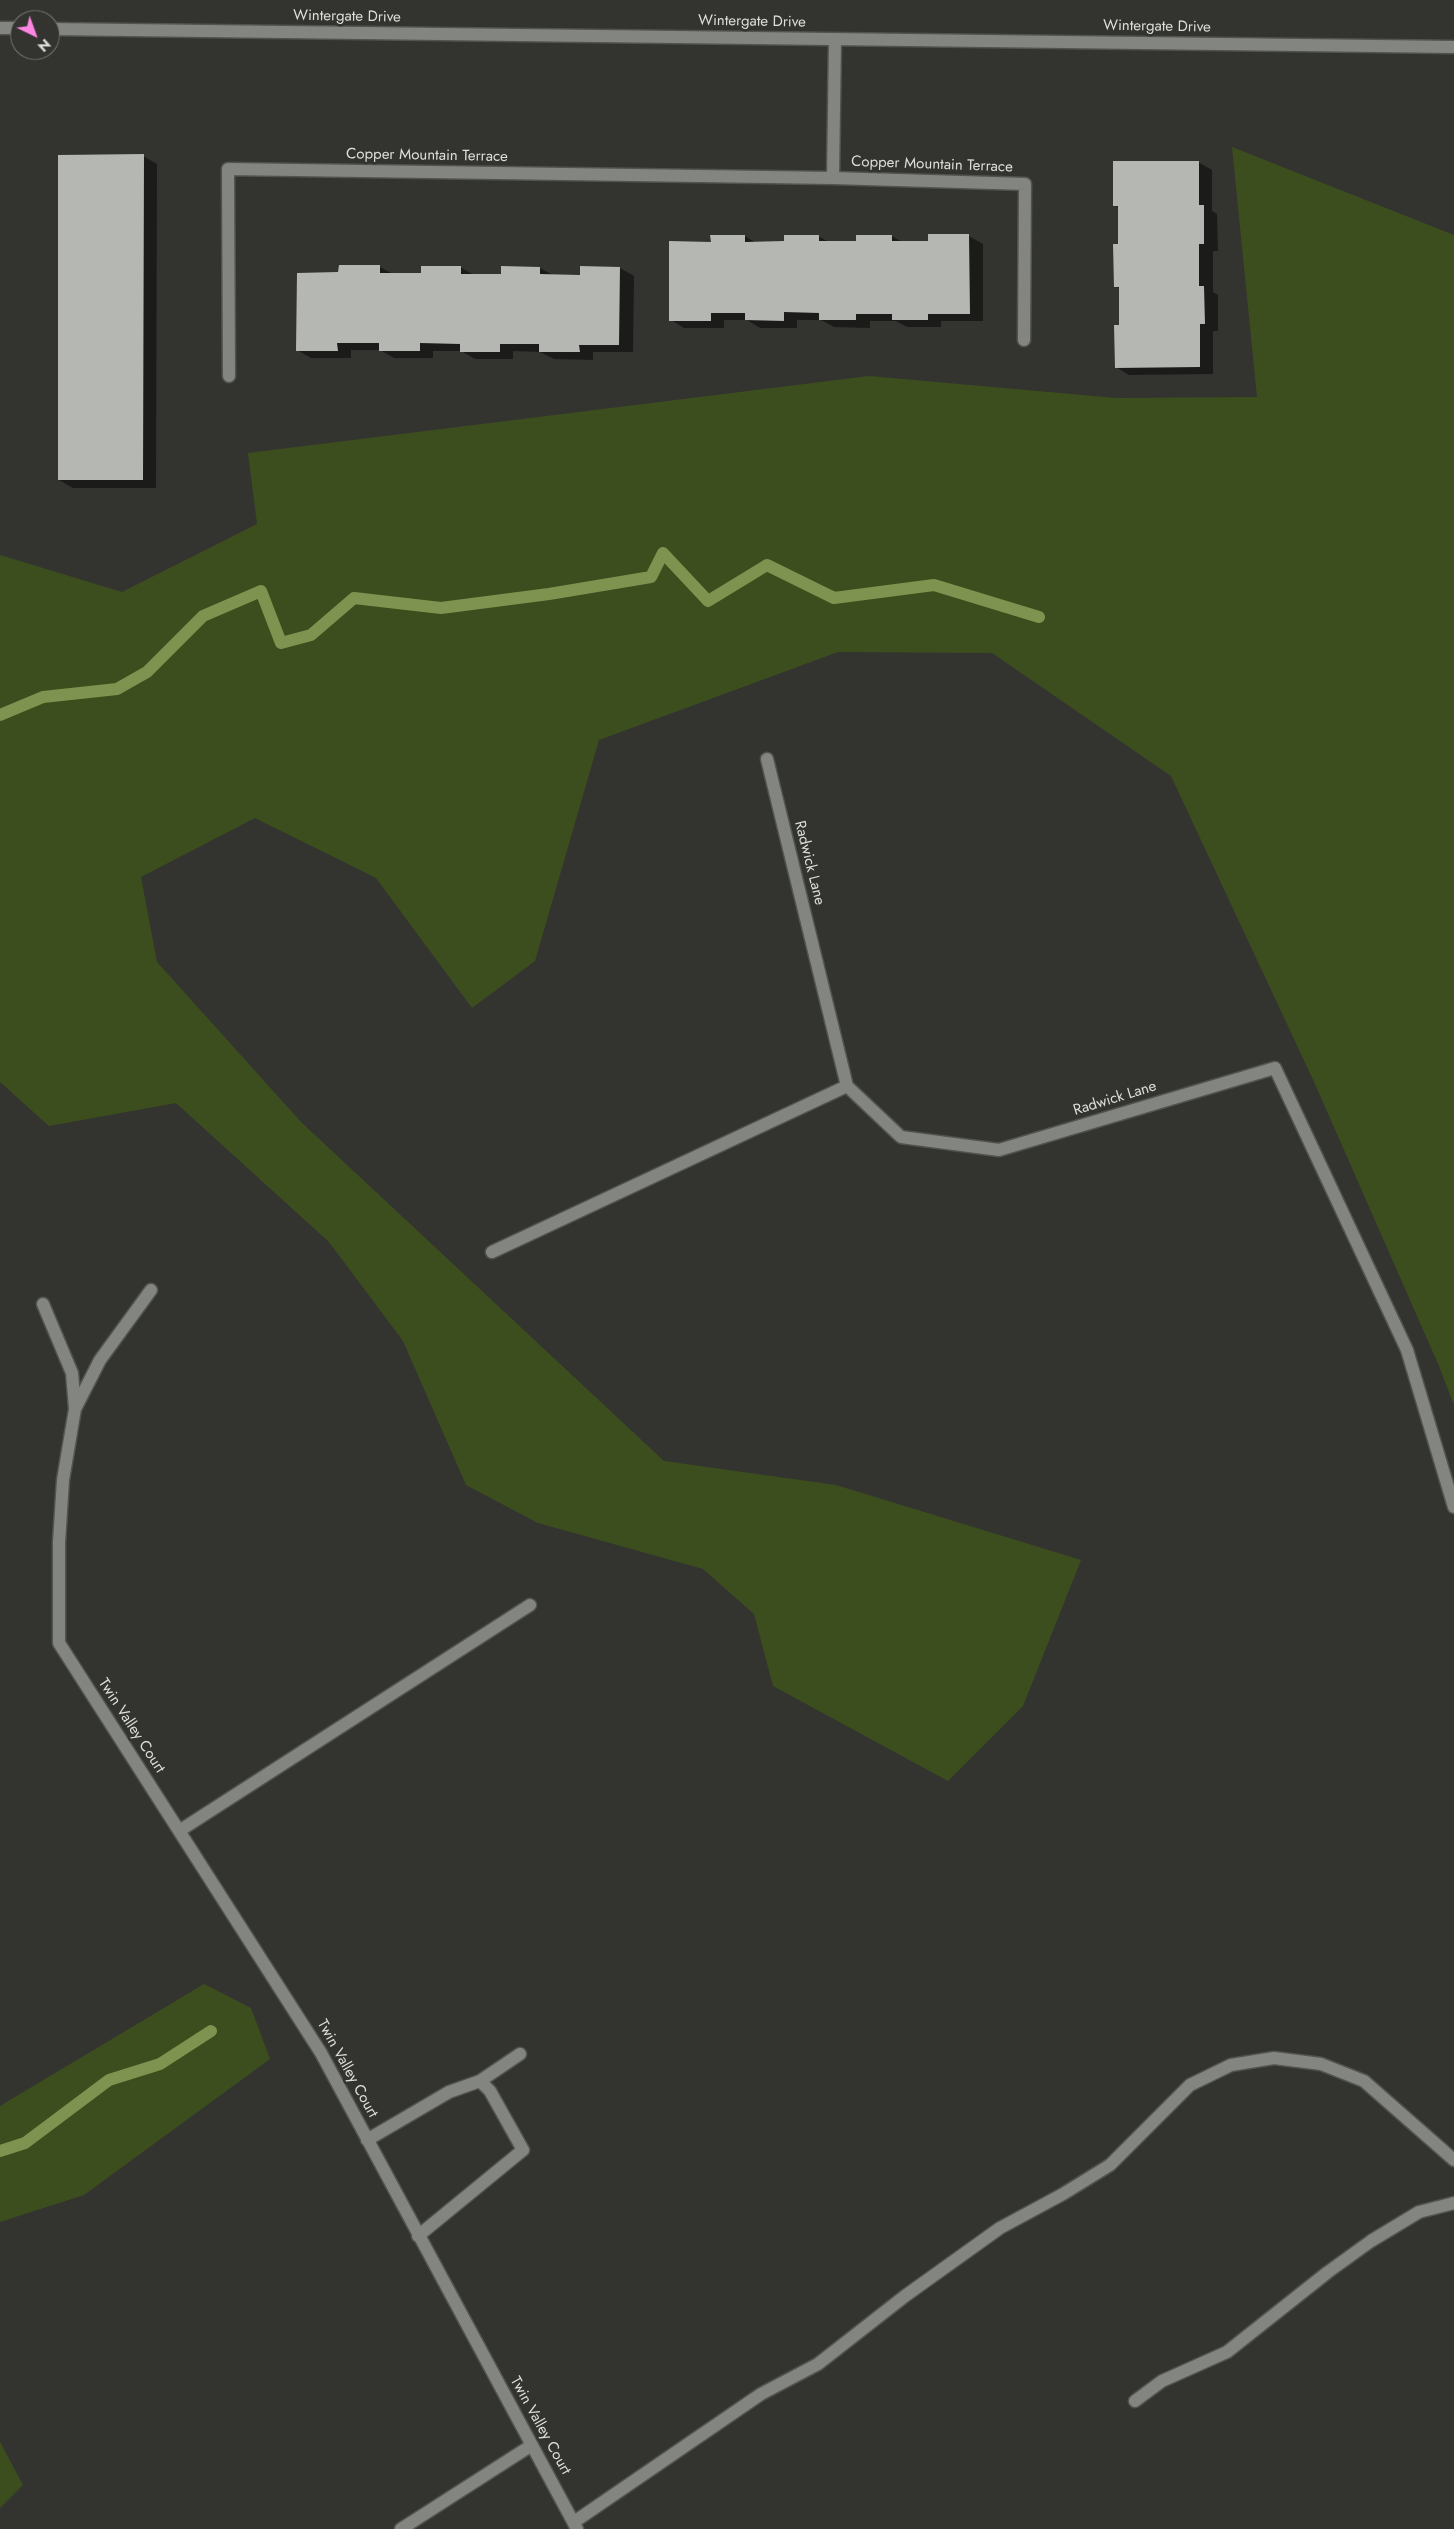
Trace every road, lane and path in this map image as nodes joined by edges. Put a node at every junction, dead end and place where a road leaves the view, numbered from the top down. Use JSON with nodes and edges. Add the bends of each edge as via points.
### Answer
{"nodes":[{"id":1,"x":60,"y":29,"type":"edge"},
{"id":2,"x":835,"y":40,"type":"junction"},
{"id":3,"x":1454,"y":47,"type":"edge"},
{"id":4,"x":833,"y":178,"type":"junction"},
{"id":5,"x":1024,"y":340,"type":"dead end"},
{"id":6,"x":229,"y":376,"type":"dead end"},
{"id":7,"x":767,"y":759,"type":"dead end"},
{"id":8,"x":847,"y":1086,"type":"junction"},
{"id":9,"x":492,"y":1252,"type":"dead end"},
{"id":10,"x":151,"y":1290,"type":"dead end"},
{"id":11,"x":44,"y":1304,"type":"dead end"},
{"id":12,"x":75,"y":1408,"type":"junction"},
{"id":13,"x":1454,"y":1507,"type":"edge"},
{"id":14,"x":530,"y":1605,"type":"dead end"},
{"id":15,"x":179,"y":1831,"type":"junction"},
{"id":16,"x":520,"y":2054,"type":"dead end"},
{"id":17,"x":480,"y":2081,"type":"junction"},
{"id":18,"x":367,"y":2140,"type":"junction"},
{"id":19,"x":1454,"y":2160,"type":"edge"},
{"id":20,"x":1454,"y":2203,"type":"edge"},
{"id":21,"x":418,"y":2236,"type":"junction"},
{"id":22,"x":1135,"y":2401,"type":"dead end"},
{"id":23,"x":532,"y":2445,"type":"junction"},
{"id":24,"x":576,"y":2526,"type":"edge"},
{"id":25,"x":401,"y":2529,"type":"edge"}],
"edges":[{"from":1,"to":2,"type":"street","name":"Wintergate Drive"},
{"from":2,"to":3,"type":"street","name":"Wintergate Drive"},
{"from":2,"to":4,"type":"street","name":"Copper Mountain Terrace"},
{"from":4,"to":5,"type":"street","name":"Copper Mountain Terrace","via":[[1025,184]]},
{"from":4,"to":6,"type":"street","name":"Copper Mountain Terrace","via":[[228,170]]},
{"from":7,"to":8,"type":"street","name":"Radwick Lane"},
{"from":8,"to":9,"type":"street"},
{"from":8,"to":13,"type":"street","name":"Radwick Lane","via":[[901,1137],[999,1150],[1275,1068],[1407,1350]]},
{"from":10,"to":12,"type":"street","via":[[100,1360]]},
{"from":11,"to":12,"type":"street","via":[[72,1373]]},
{"from":12,"to":15,"type":"street","name":"Twin Valley Court","via":[[63,1480],[59,1643]]},
{"from":14,"to":15,"type":"street"},
{"from":15,"to":18,"type":"street","name":"Twin Valley Court","via":[[321,2052]]},
{"from":16,"to":17,"type":"street"},
{"from":17,"to":18,"type":"street","via":[[450,2092]]},
{"from":17,"to":21,"type":"street","via":[[490,2091],[523,2150]]},
{"from":18,"to":21,"type":"street","name":"Twin Valley Court"},
{"from":19,"to":24,"type":"street","via":[[1364,2082],[1321,2064],[1274,2058],[1231,2064],[1190,2085],[1110,2165],[1000,2228],[818,2364],[761,2394]]},
{"from":20,"to":22,"type":"street","via":[[1420,2212],[1372,2241],[1227,2352],[1162,2381]]},
{"from":21,"to":23,"type":"street","name":"Twin Valley Court"},
{"from":23,"to":24,"type":"street","name":"Twin Valley Court"},
{"from":23,"to":25,"type":"street"}]}
